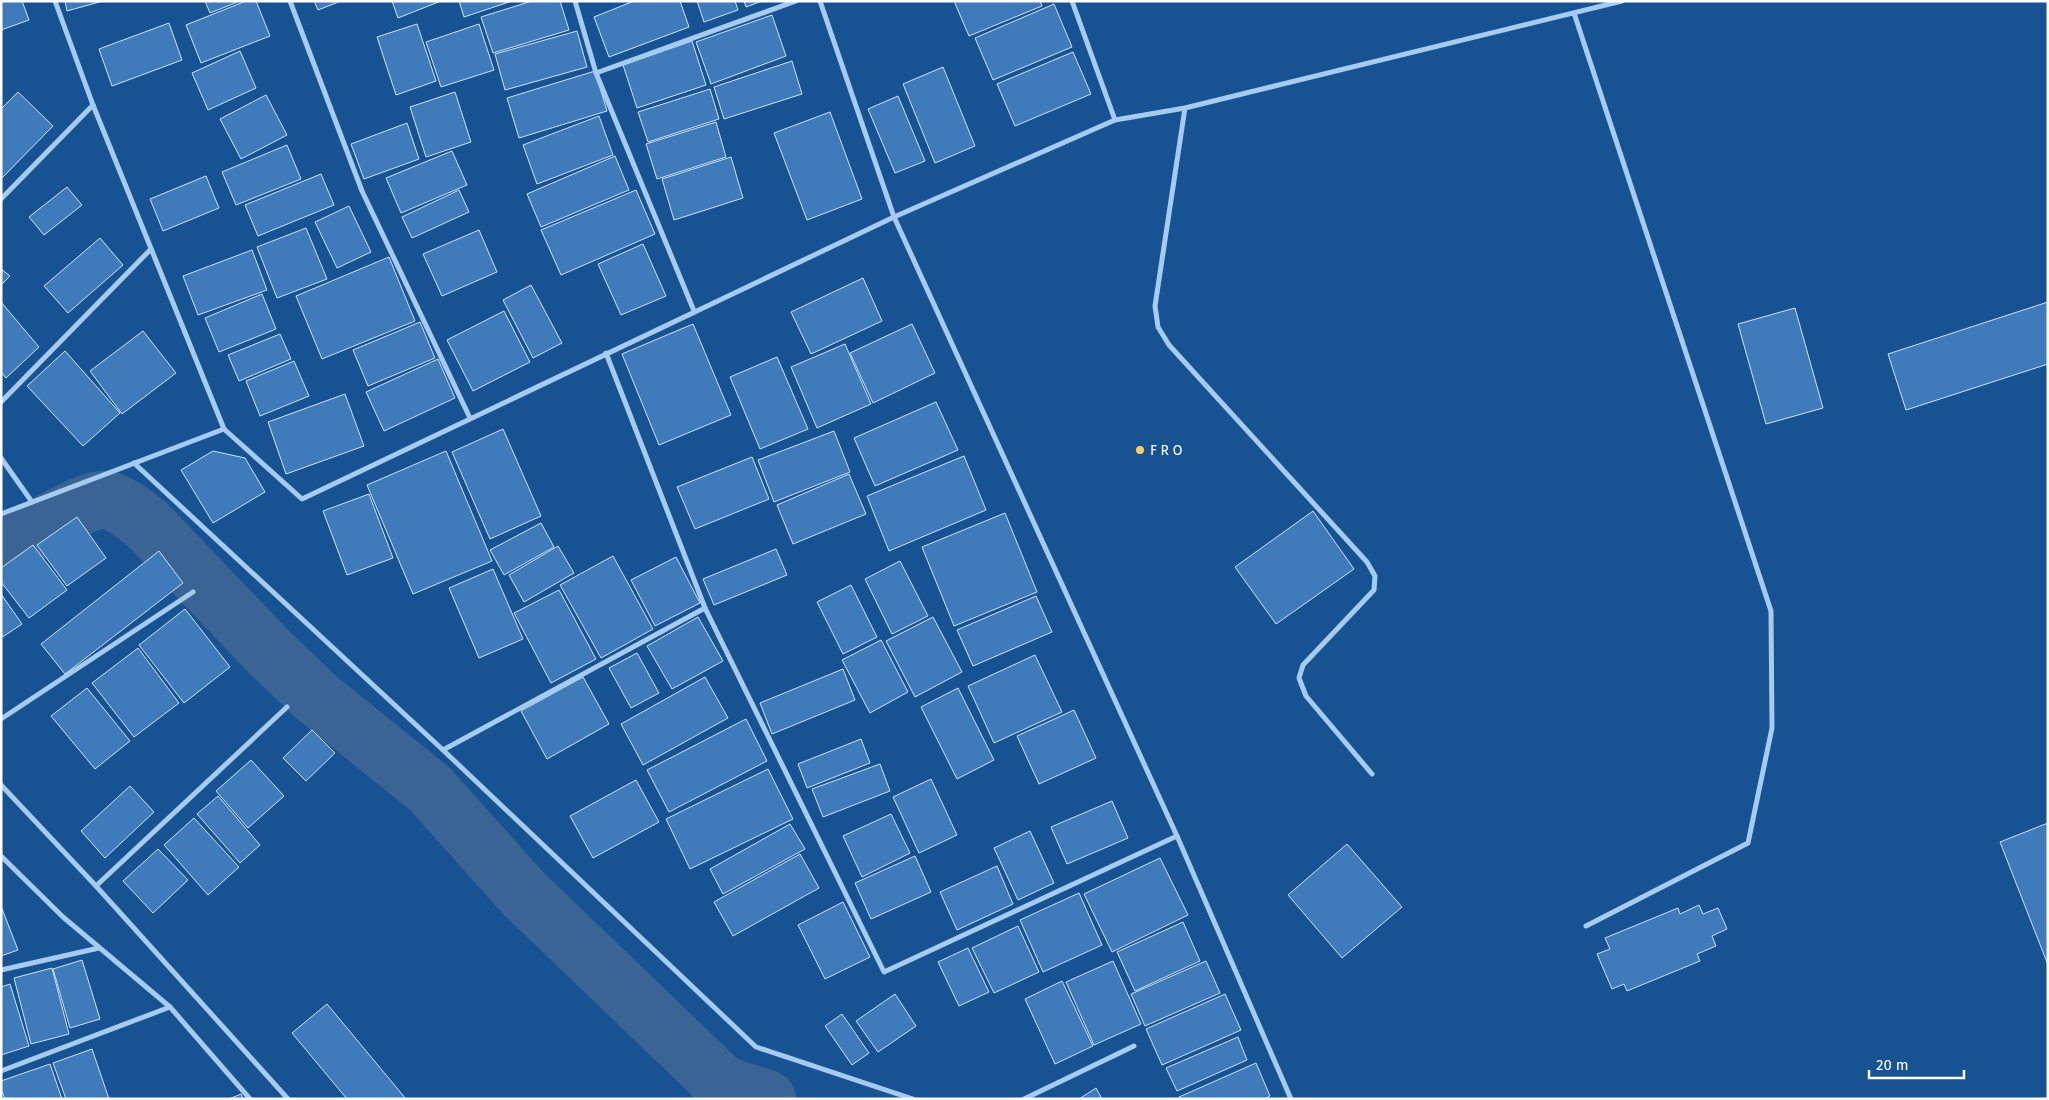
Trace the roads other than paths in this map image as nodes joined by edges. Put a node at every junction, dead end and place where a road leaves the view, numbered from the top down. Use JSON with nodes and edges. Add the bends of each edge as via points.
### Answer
{"nodes":[{"id":1,"x":55,"y":1,"type":"edge"},
{"id":2,"x":290,"y":1,"type":"edge"},
{"id":3,"x":575,"y":1,"type":"edge"},
{"id":4,"x":796,"y":1,"type":"edge"},
{"id":5,"x":820,"y":1,"type":"edge"},
{"id":6,"x":1072,"y":1,"type":"edge"},
{"id":7,"x":1622,"y":1,"type":"edge"},
{"id":8,"x":1574,"y":14,"type":"junction"},
{"id":9,"x":596,"y":73,"type":"junction"},
{"id":10,"x":93,"y":105,"type":"junction"},
{"id":11,"x":1185,"y":108,"type":"junction"},
{"id":12,"x":1115,"y":120,"type":"junction"},
{"id":13,"x":1,"y":199,"type":"edge"},
{"id":14,"x":894,"y":217,"type":"junction"},
{"id":15,"x":151,"y":249,"type":"junction"},
{"id":16,"x":694,"y":311,"type":"junction"},
{"id":17,"x":606,"y":353,"type":"junction"},
{"id":18,"x":1,"y":402,"type":"edge"},
{"id":19,"x":470,"y":418,"type":"junction"},
{"id":20,"x":224,"y":429,"type":"junction"},
{"id":21,"x":1,"y":458,"type":"edge"},
{"id":22,"x":134,"y":462,"type":"junction"},
{"id":23,"x":32,"y":502,"type":"junction"},
{"id":24,"x":1,"y":514,"type":"edge"},
{"id":25,"x":193,"y":592,"type":"dead end"},
{"id":26,"x":705,"y":608,"type":"junction"},
{"id":27,"x":287,"y":708,"type":"dead end"},
{"id":28,"x":1,"y":719,"type":"edge"},
{"id":29,"x":443,"y":750,"type":"junction"},
{"id":30,"x":1372,"y":774,"type":"dead end"},
{"id":31,"x":1,"y":785,"type":"edge"},
{"id":32,"x":1177,"y":836,"type":"junction"},
{"id":33,"x":1,"y":856,"type":"edge"},
{"id":34,"x":96,"y":886,"type":"junction"},
{"id":35,"x":1586,"y":926,"type":"dead end"},
{"id":36,"x":99,"y":948,"type":"junction"},
{"id":37,"x":1,"y":970,"type":"edge"},
{"id":38,"x":170,"y":1007,"type":"junction"},
{"id":39,"x":1134,"y":1046,"type":"dead end"},
{"id":40,"x":1,"y":1071,"type":"edge"},
{"id":41,"x":250,"y":1099,"type":"edge"},
{"id":42,"x":288,"y":1099,"type":"edge"},
{"id":43,"x":913,"y":1099,"type":"edge"},
{"id":44,"x":1024,"y":1099,"type":"edge"},
{"id":45,"x":1291,"y":1099,"type":"edge"}],
"edges":[{"from":1,"to":10,"type":"street"},
{"from":2,"to":19,"type":"street","via":[[362,191]]},
{"from":3,"to":9,"type":"street"},
{"from":4,"to":9,"type":"street"},
{"from":5,"to":14,"type":"street"},
{"from":6,"to":12,"type":"street"},
{"from":7,"to":8,"type":"street"},
{"from":8,"to":11,"type":"street"},
{"from":8,"to":35,"type":"street","via":[[1771,611],[1772,728],[1748,843]]},
{"from":9,"to":16,"type":"street"},
{"from":10,"to":13,"type":"street"},
{"from":10,"to":15,"type":"street"},
{"from":11,"to":12,"type":"street"},
{"from":11,"to":30,"type":"street","via":[[1155,306],[1158,327],[1168,345],[1368,562],[1374,576],[1374,590],[1304,665],[1299,678],[1306,696]]},
{"from":12,"to":14,"type":"street"},
{"from":14,"to":16,"type":"street"},
{"from":14,"to":32,"type":"street"},
{"from":15,"to":18,"type":"street"},
{"from":15,"to":20,"type":"street"},
{"from":16,"to":17,"type":"street"},
{"from":17,"to":19,"type":"street"},
{"from":17,"to":26,"type":"street"},
{"from":19,"to":20,"type":"street","via":[[302,499]]},
{"from":20,"to":22,"type":"street"},
{"from":21,"to":23,"type":"street"},
{"from":22,"to":23,"type":"street"},
{"from":22,"to":29,"type":"street"},
{"from":23,"to":24,"type":"street"},
{"from":25,"to":28,"type":"street"},
{"from":26,"to":29,"type":"street"},
{"from":26,"to":32,"type":"street","via":[[884,972]]},
{"from":27,"to":34,"type":"street"},
{"from":29,"to":43,"type":"street","via":[[756,1047]]},
{"from":31,"to":34,"type":"street"},
{"from":32,"to":45,"type":"street"},
{"from":33,"to":36,"type":"street","via":[[62,917]]},
{"from":34,"to":42,"type":"street"},
{"from":36,"to":37,"type":"street"},
{"from":36,"to":38,"type":"street"},
{"from":38,"to":40,"type":"street"},
{"from":38,"to":41,"type":"street"},
{"from":39,"to":44,"type":"street"}]}
